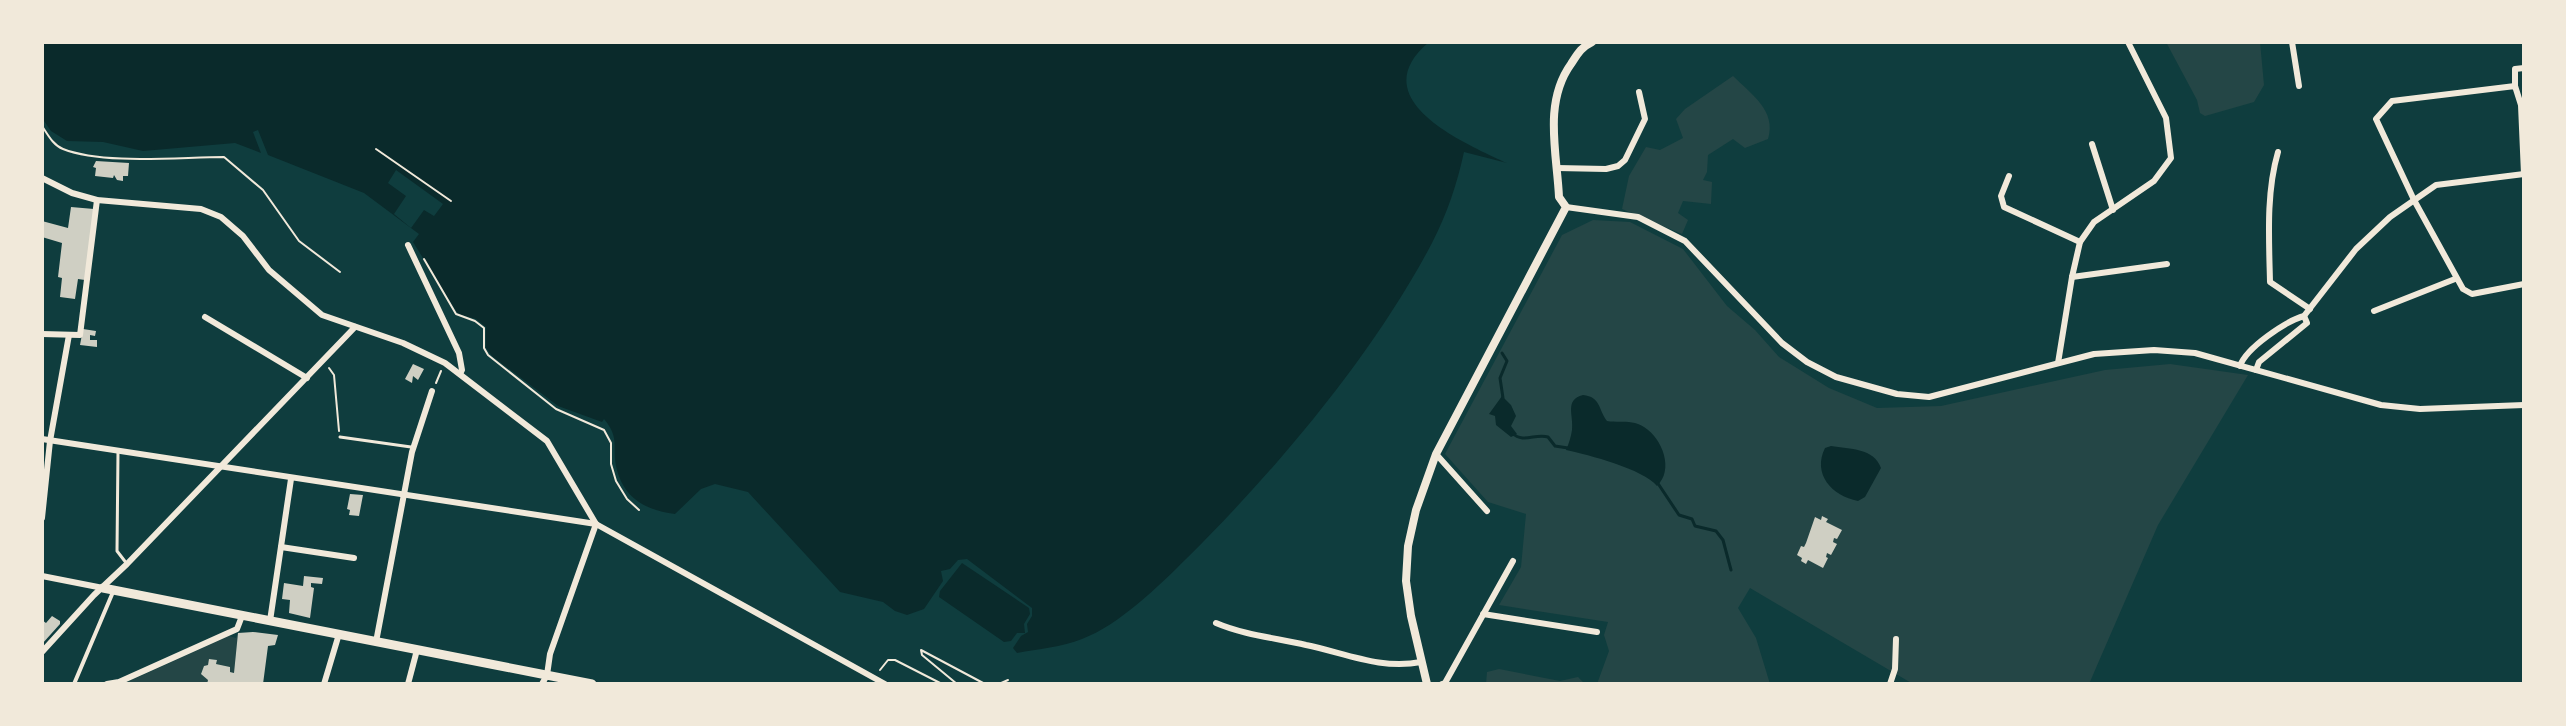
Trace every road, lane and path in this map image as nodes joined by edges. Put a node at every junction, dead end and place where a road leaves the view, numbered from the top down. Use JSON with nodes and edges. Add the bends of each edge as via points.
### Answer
{"nodes":[{"id":1,"x":1592,"y":42,"type":"edge"},
{"id":2,"x":2128,"y":42,"type":"edge"},
{"id":3,"x":2292,"y":42,"type":"edge"},
{"id":4,"x":2524,"y":68,"type":"edge"},
{"id":5,"x":2299,"y":86,"type":"dead end"},
{"id":6,"x":2515,"y":86,"type":"junction"},
{"id":7,"x":1639,"y":92,"type":"dead end"},
{"id":8,"x":42,"y":126,"type":"edge"},
{"id":9,"x":2092,"y":144,"type":"dead end"},
{"id":10,"x":376,"y":149,"type":"dead end"},
{"id":11,"x":2278,"y":152,"type":"dead end"},
{"id":12,"x":1557,"y":168,"type":"junction"},
{"id":13,"x":2524,"y":174,"type":"edge"},
{"id":14,"x":2009,"y":176,"type":"dead end"},
{"id":15,"x":42,"y":178,"type":"edge"},
{"id":16,"x":97,"y":200,"type":"junction"},
{"id":17,"x":2414,"y":200,"type":"junction"},
{"id":18,"x":451,"y":201,"type":"dead end"},
{"id":19,"x":1566,"y":207,"type":"junction"},
{"id":20,"x":2113,"y":210,"type":"junction"},
{"id":21,"x":2080,"y":242,"type":"junction"},
{"id":22,"x":408,"y":245,"type":"dead end"},
{"id":23,"x":423,"y":257,"type":"dead end"},
{"id":24,"x":2167,"y":264,"type":"dead end"},
{"id":25,"x":340,"y":272,"type":"dead end"},
{"id":26,"x":2072,"y":277,"type":"junction"},
{"id":27,"x":2455,"y":279,"type":"junction"},
{"id":28,"x":2524,"y":284,"type":"edge"},
{"id":29,"x":2310,"y":309,"type":"junction"},
{"id":30,"x":2374,"y":311,"type":"dead end"},
{"id":31,"x":2304,"y":316,"type":"junction"},
{"id":32,"x":205,"y":317,"type":"dead end"},
{"id":33,"x":355,"y":327,"type":"junction"},
{"id":34,"x":42,"y":334,"type":"edge"},
{"id":35,"x":69,"y":335,"type":"junction"},
{"id":36,"x":324,"y":360,"type":"junction"},
{"id":37,"x":445,"y":363,"type":"junction"},
{"id":38,"x":2058,"y":363,"type":"junction"},
{"id":39,"x":2240,"y":366,"type":"junction"},
{"id":40,"x":2256,"y":370,"type":"junction"},
{"id":41,"x":460,"y":374,"type":"junction"},
{"id":42,"x":307,"y":378,"type":"junction"},
{"id":43,"x":432,"y":391,"type":"joint"},
{"id":44,"x":2524,"y":405,"type":"edge"},
{"id":45,"x":340,"y":437,"type":"joint"},
{"id":46,"x":46,"y":440,"type":"edge"},
{"id":47,"x":414,"y":447,"type":"junction"},
{"id":48,"x":118,"y":452,"type":"junction"},
{"id":49,"x":1436,"y":454,"type":"junction"},
{"id":50,"x":219,"y":468,"type":"junction"},
{"id":51,"x":291,"y":479,"type":"junction"},
{"id":52,"x":404,"y":495,"type":"junction"},
{"id":53,"x":639,"y":510,"type":"dead end"},
{"id":54,"x":1487,"y":511,"type":"dead end"},
{"id":55,"x":42,"y":518,"type":"edge"},
{"id":56,"x":596,"y":524,"type":"junction"},
{"id":57,"x":281,"y":547,"type":"junction"},
{"id":58,"x":354,"y":558,"type":"dead end"},
{"id":59,"x":1513,"y":561,"type":"dead end"},
{"id":60,"x":127,"y":564,"type":"junction"},
{"id":61,"x":42,"y":576,"type":"edge"},
{"id":62,"x":103,"y":588,"type":"junction"},
{"id":63,"x":115,"y":590,"type":"junction"},
{"id":64,"x":1483,"y":614,"type":"junction"},
{"id":65,"x":242,"y":616,"type":"junction"},
{"id":66,"x":270,"y":621,"type":"junction"},
{"id":67,"x":1216,"y":623,"type":"dead end"},
{"id":68,"x":1597,"y":632,"type":"dead end"},
{"id":69,"x":339,"y":634,"type":"junction"},
{"id":70,"x":1896,"y":639,"type":"dead end"},
{"id":71,"x":376,"y":642,"type":"junction"},
{"id":72,"x":417,"y":650,"type":"junction"},
{"id":73,"x":42,"y":652,"type":"edge"},
{"id":74,"x":1421,"y":662,"type":"junction"},
{"id":75,"x":879,"y":671,"type":"dead end"},
{"id":76,"x":544,"y":680,"type":"edge"},
{"id":77,"x":1008,"y":680,"type":"dead end"},
{"id":78,"x":119,"y":683,"type":"edge"},
{"id":79,"x":74,"y":684,"type":"edge"},
{"id":80,"x":107,"y":684,"type":"edge"},
{"id":81,"x":324,"y":684,"type":"edge"},
{"id":82,"x":408,"y":684,"type":"edge"},
{"id":83,"x":592,"y":684,"type":"edge"},
{"id":84,"x":885,"y":684,"type":"edge"},
{"id":85,"x":942,"y":684,"type":"edge"},
{"id":86,"x":957,"y":684,"type":"edge"},
{"id":87,"x":985,"y":684,"type":"edge"},
{"id":88,"x":999,"y":684,"type":"edge"},
{"id":89,"x":1427,"y":684,"type":"edge"},
{"id":90,"x":1442,"y":684,"type":"edge"},
{"id":91,"x":1890,"y":684,"type":"edge"}],
"edges":[{"from":1,"to":12,"type":"main road","via":[[1563,74],[1556,95]]},
{"from":2,"to":20,"type":"street","via":[[2166,118],[2171,158],[2154,181]]},
{"from":3,"to":5,"type":"street"},
{"from":4,"to":6,"type":"street","via":[[2515,69]]},
{"from":6,"to":13,"type":"street","via":[[2521,105]]},
{"from":6,"to":17,"type":"street","via":[[2392,101],[2376,119]]},
{"from":7,"to":12,"type":"street","via":[[1645,119],[1625,160],[1606,169]]},
{"from":8,"to":25,"type":"path","via":[[55,144],[73,151],[224,157],[263,190],[299,241]]},
{"from":9,"to":20,"type":"street"},
{"from":10,"to":18,"type":"path"},
{"from":11,"to":29,"type":"street","via":[[2270,192],[2270,282]]},
{"from":12,"to":19,"type":"main road","via":[[1559,197]]},
{"from":13,"to":17,"type":"street","via":[[2436,185]]},
{"from":14,"to":21,"type":"street","via":[[2001,196],[2004,207]]},
{"from":15,"to":16,"type":"street"},
{"from":16,"to":33,"type":"street","via":[[201,209],[221,217],[269,270],[322,315]]},
{"from":16,"to":35,"type":"street","via":[[80,335]]},
{"from":17,"to":27,"type":"street"},
{"from":17,"to":29,"type":"street","via":[[2356,249]]},
{"from":19,"to":38,"type":"street","via":[[1638,217],[1685,241],[1782,343],[1836,377],[1929,397]]},
{"from":19,"to":49,"type":"main road"},
{"from":20,"to":21,"type":"street","via":[[2094,222]]},
{"from":21,"to":26,"type":"street"},
{"from":22,"to":41,"type":"street","via":[[459,353]]},
{"from":23,"to":53,"type":"path","via":[[456,314],[484,328],[488,355],[556,409],[604,430],[616,481]]},
{"from":24,"to":26,"type":"street"},
{"from":26,"to":38,"type":"street"},
{"from":27,"to":28,"type":"street","via":[[2472,294]]},
{"from":27,"to":30,"type":"street"},
{"from":29,"to":31,"type":"street"},
{"from":31,"to":39,"type":"street","via":[[2244,355]]},
{"from":31,"to":40,"type":"street","via":[[2307,323]]},
{"from":32,"to":42,"type":"street"},
{"from":33,"to":36,"type":"street"},
{"from":33,"to":37,"type":"street"},
{"from":34,"to":35,"type":"street"},
{"from":35,"to":46,"type":"street"},
{"from":36,"to":42,"type":"street"},
{"from":36,"to":45,"type":"path","via":[[334,375]]},
{"from":37,"to":41,"type":"street"},
{"from":37,"to":43,"type":"path"},
{"from":38,"to":39,"type":"street","via":[[2094,354],[2154,350],[2195,353]]},
{"from":39,"to":40,"type":"street"},
{"from":40,"to":44,"type":"street","via":[[2401,408]]},
{"from":41,"to":56,"type":"street","via":[[547,441]]},
{"from":42,"to":50,"type":"street"},
{"from":43,"to":47,"type":"street"},
{"from":45,"to":47,"type":"lane"},
{"from":46,"to":48,"type":"street"},
{"from":46,"to":55,"type":"street"},
{"from":47,"to":52,"type":"street"},
{"from":48,"to":50,"type":"street"},
{"from":48,"to":60,"type":"lane","via":[[117,551]]},
{"from":49,"to":54,"type":"street"},
{"from":49,"to":74,"type":"main road","via":[[1416,510],[1406,563],[1407,598]]},
{"from":50,"to":51,"type":"street"},
{"from":50,"to":60,"type":"street"},
{"from":51,"to":52,"type":"street"},
{"from":51,"to":57,"type":"street"},
{"from":52,"to":56,"type":"street"},
{"from":52,"to":71,"type":"street"},
{"from":56,"to":76,"type":"street"},
{"from":56,"to":84,"type":"street"},
{"from":57,"to":58,"type":"street"},
{"from":57,"to":66,"type":"street"},
{"from":59,"to":64,"type":"street"},
{"from":60,"to":62,"type":"street"},
{"from":61,"to":62,"type":"street"},
{"from":62,"to":63,"type":"main road"},
{"from":62,"to":73,"type":"street"},
{"from":63,"to":65,"type":"main road"},
{"from":63,"to":79,"type":"street"},
{"from":64,"to":68,"type":"street"},
{"from":64,"to":90,"type":"street"},
{"from":65,"to":66,"type":"main road"},
{"from":65,"to":78,"type":"street","via":[[237,629]]},
{"from":66,"to":69,"type":"main road"},
{"from":67,"to":74,"type":"street","via":[[1352,658]]},
{"from":69,"to":71,"type":"main road"},
{"from":69,"to":81,"type":"street"},
{"from":70,"to":91,"type":"street"},
{"from":71,"to":72,"type":"main road"},
{"from":72,"to":76,"type":"main road"},
{"from":72,"to":82,"type":"street"},
{"from":74,"to":89,"type":"main road"},
{"from":75,"to":85,"type":"path","via":[[895,660]]},
{"from":76,"to":83,"type":"main road"},
{"from":77,"to":88,"type":"path"},
{"from":78,"to":80,"type":"street"},
{"from":86,"to":87,"type":"path","via":[[921,650]]}]}
